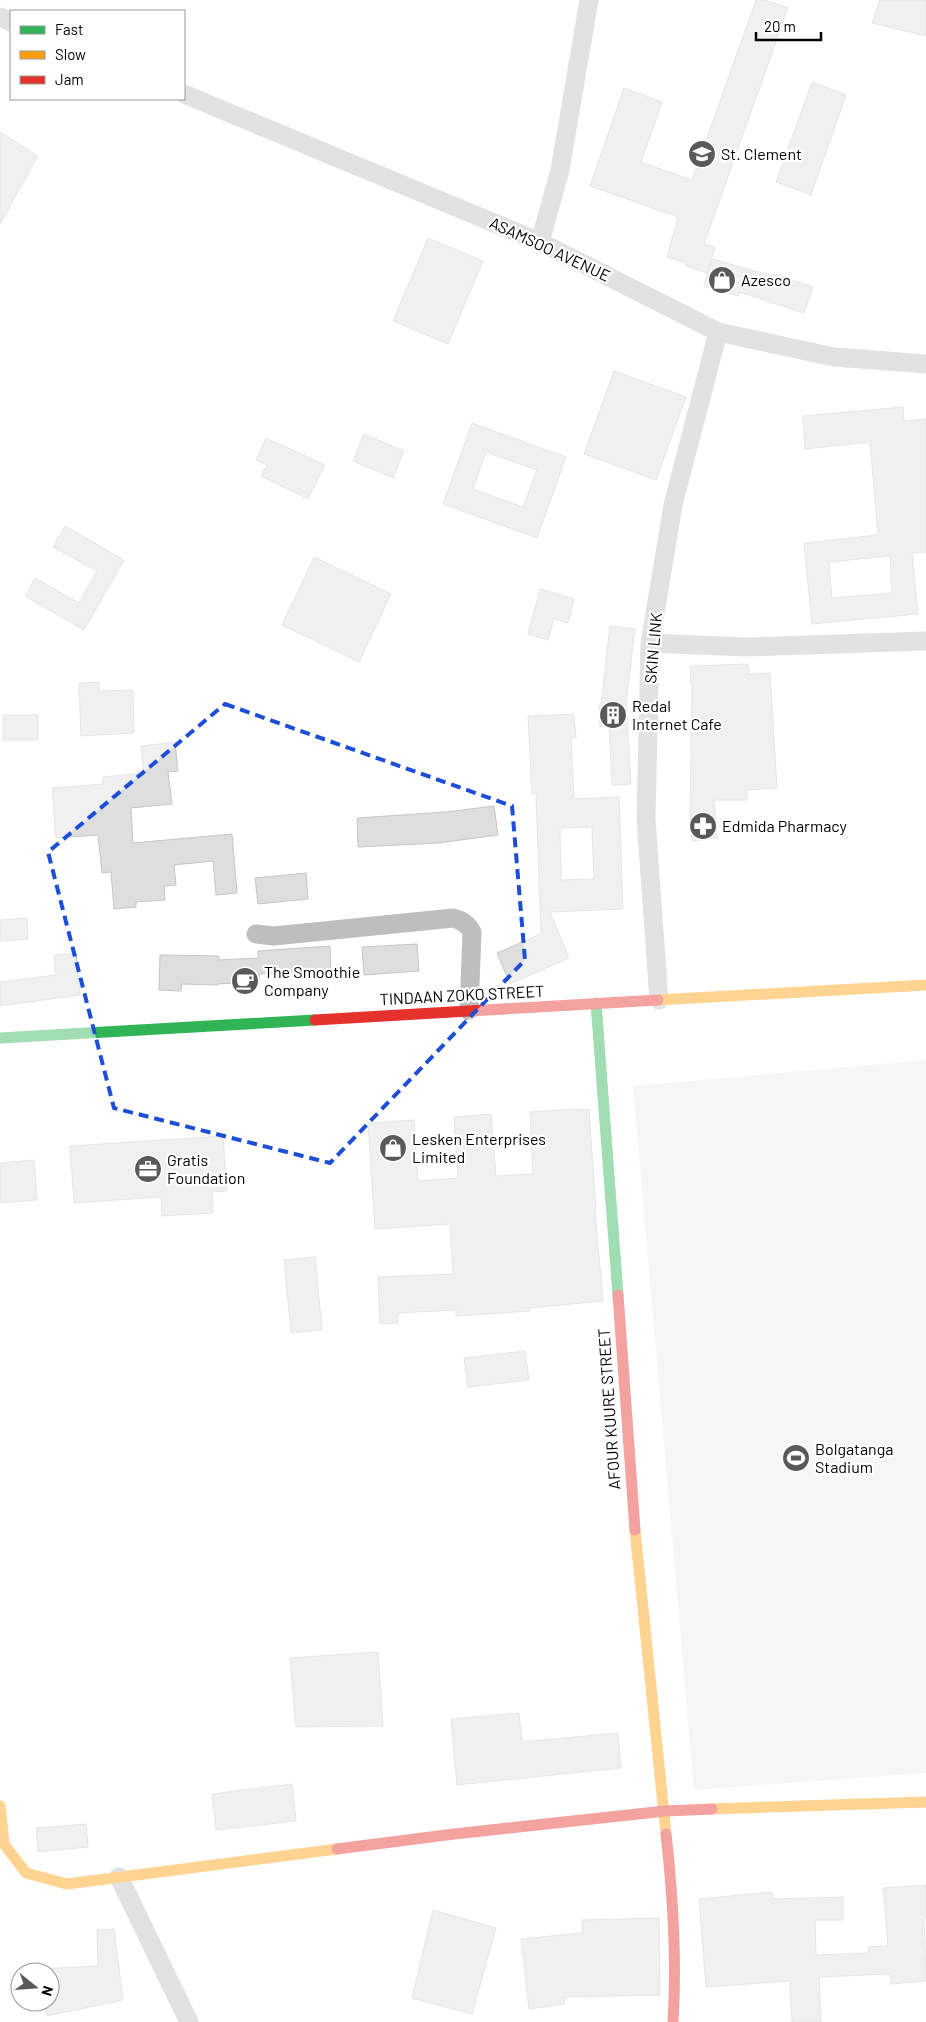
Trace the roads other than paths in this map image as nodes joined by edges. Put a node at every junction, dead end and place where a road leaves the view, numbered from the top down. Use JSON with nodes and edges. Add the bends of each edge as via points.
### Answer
{"nodes":[{"id":1,"x":589,"y":0,"type":"edge"},
{"id":2,"x":185,"y":94,"type":"edge"},
{"id":3,"x":540,"y":242,"type":"junction"},
{"id":4,"x":718,"y":332,"type":"junction"},
{"id":5,"x":926,"y":364,"type":"edge"},
{"id":6,"x":926,"y":641,"type":"edge"},
{"id":7,"x":650,"y":643,"type":"junction"},
{"id":8,"x":256,"y":934,"type":"dead end"},
{"id":9,"x":926,"y":985,"type":"edge"},
{"id":10,"x":659,"y":1000,"type":"junction"},
{"id":11,"x":596,"y":1003,"type":"junction"},
{"id":12,"x":470,"y":1011,"type":"junction"},
{"id":13,"x":0,"y":1038,"type":"edge"},
{"id":14,"x":926,"y":1802,"type":"edge"},
{"id":15,"x":0,"y":1806,"type":"edge"},
{"id":16,"x":665,"y":1811,"type":"junction"},
{"id":17,"x":119,"y":1877,"type":"junction"},
{"id":18,"x":189,"y":2022,"type":"edge"},
{"id":19,"x":673,"y":2022,"type":"edge"}],
"edges":[{"from":1,"to":3,"type":"street","via":[[560,170]]},
{"from":2,"to":3,"type":"street","name":"ASAMSOO AVENUE"},
{"from":3,"to":4,"type":"street","name":"ASAMSOO AVENUE"},
{"from":4,"to":5,"type":"street","name":"ASAMSOO AVENUE","via":[[834,357]]},
{"from":4,"to":7,"type":"street","name":"SKIN LINK","via":[[673,505]]},
{"from":6,"to":7,"type":"street","via":[[746,647]]},
{"from":7,"to":10,"type":"street","name":"SKIN LINK","via":[[646,819]]},
{"from":8,"to":12,"type":"street","via":[[274,936],[458,919],[472,932]]},
{"from":9,"to":10,"type":"street","name":"TINDAAN ZOKO STREET"},
{"from":10,"to":11,"type":"street","name":"TINDAAN ZOKO STREET"},
{"from":11,"to":12,"type":"street","name":"TINDAAN ZOKO STREET"},
{"from":11,"to":16,"type":"street","name":"AFOUR KUURE STREET","via":[[636,1540]]},
{"from":12,"to":13,"type":"street","name":"TINDAAN ZOKO STREET"},
{"from":14,"to":16,"type":"street"},
{"from":15,"to":17,"type":"street","via":[[4,1844],[26,1873],[67,1884]]},
{"from":16,"to":17,"type":"street"},
{"from":16,"to":19,"type":"street","name":"AFOUR KUURE STREET","via":[[676,1979]]},
{"from":17,"to":18,"type":"street"}]}
